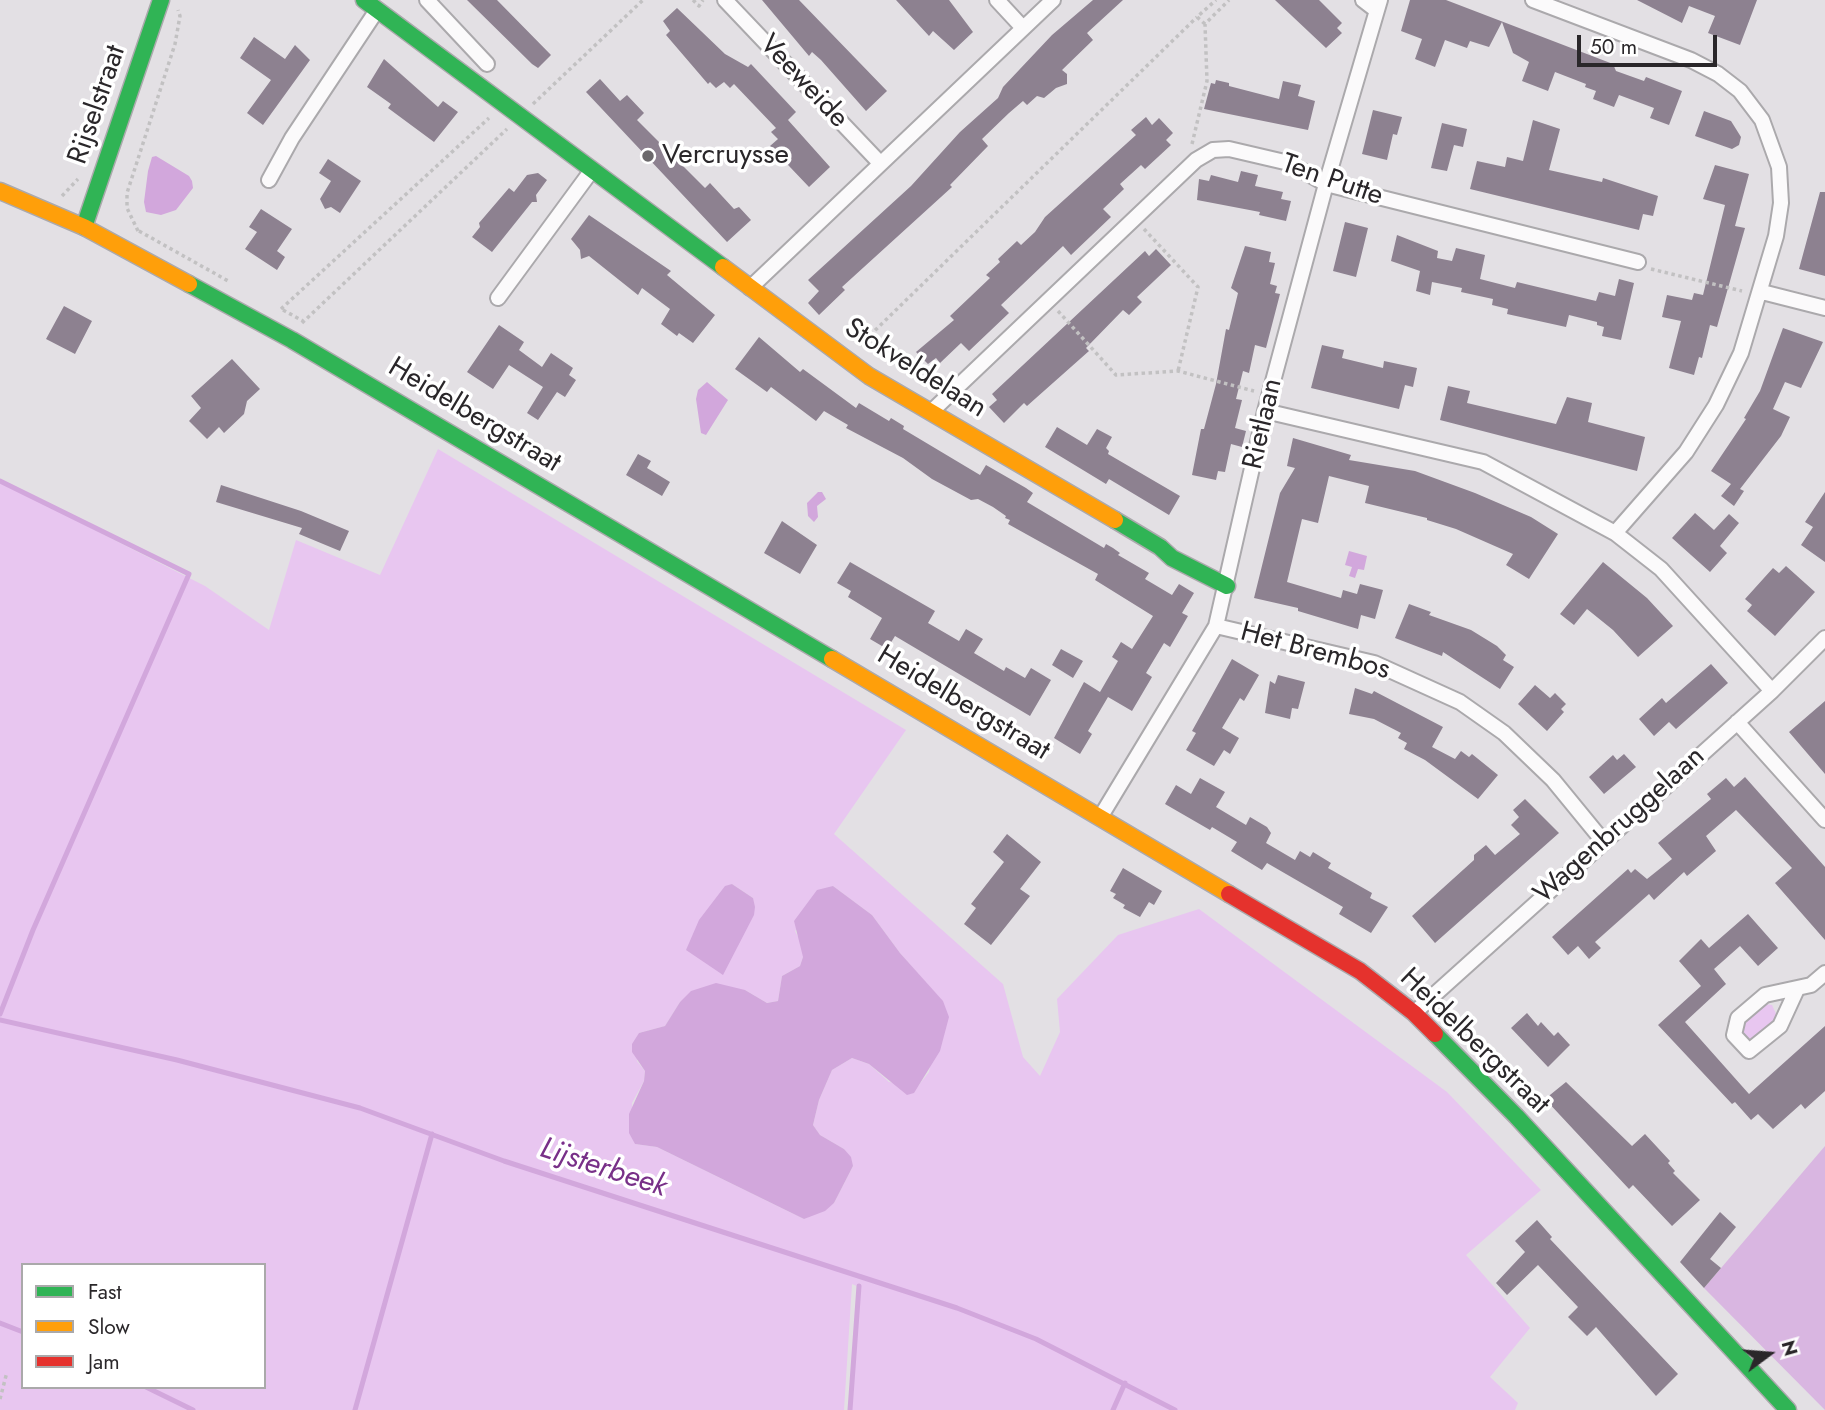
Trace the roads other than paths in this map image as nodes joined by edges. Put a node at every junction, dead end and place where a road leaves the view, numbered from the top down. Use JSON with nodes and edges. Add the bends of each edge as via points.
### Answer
{"nodes":[{"id":1,"x":161,"y":0,"type":"edge"},
{"id":2,"x":427,"y":0,"type":"edge"},
{"id":3,"x":725,"y":0,"type":"edge"},
{"id":4,"x":997,"y":0,"type":"edge"},
{"id":5,"x":1053,"y":0,"type":"edge"},
{"id":6,"x":1363,"y":0,"type":"edge"},
{"id":7,"x":1533,"y":0,"type":"edge"},
{"id":8,"x":371,"y":5,"type":"edge"},
{"id":9,"x":1378,"y":5,"type":"edge"},
{"id":10,"x":1023,"y":28,"type":"junction"},
{"id":11,"x":487,"y":64,"type":"dead end"},
{"id":12,"x":880,"y":163,"type":"junction"},
{"id":13,"x":592,"y":170,"type":"junction"},
{"id":14,"x":269,"y":180,"type":"dead end"},
{"id":15,"x":1325,"y":184,"type":"junction"},
{"id":16,"x":0,"y":191,"type":"edge"},
{"id":17,"x":84,"y":227,"type":"junction"},
{"id":18,"x":1638,"y":262,"type":"road end"},
{"id":19,"x":750,"y":288,"type":"junction"},
{"id":20,"x":1762,"y":292,"type":"junction"},
{"id":21,"x":498,"y":298,"type":"dead end"},
{"id":22,"x":1825,"y":307,"type":"edge"},
{"id":23,"x":1265,"y":411,"type":"junction"},
{"id":24,"x":931,"y":412,"type":"junction"},
{"id":25,"x":1615,"y":533,"type":"junction"},
{"id":26,"x":1227,"y":586,"type":"junction"},
{"id":27,"x":1216,"y":626,"type":"junction"},
{"id":28,"x":1825,"y":638,"type":"edge"},
{"id":29,"x":1772,"y":691,"type":"junction"},
{"id":30,"x":1737,"y":722,"type":"junction"},
{"id":31,"x":1101,"y":816,"type":"junction"},
{"id":32,"x":1825,"y":820,"type":"edge"},
{"id":33,"x":1603,"y":841,"type":"junction"},
{"id":34,"x":1825,"y":973,"type":"edge"},
{"id":35,"x":1797,"y":989,"type":"junction"},
{"id":36,"x":1414,"y":1013,"type":"junction"},
{"id":37,"x":1788,"y":1410,"type":"edge"}],
"edges":[{"from":1,"to":17,"type":"main road","name":"Rijselstraat"},
{"from":2,"to":11,"type":"street"},
{"from":3,"to":12,"type":"street","name":"Veeweide"},
{"from":4,"to":10,"type":"street"},
{"from":5,"to":10,"type":"street"},
{"from":6,"to":9,"type":"street","name":"Rietlaan"},
{"from":7,"to":20,"type":"street","via":[[1700,64],[1727,80],[1753,106],[1772,139],[1781,189],[1776,236]]},
{"from":8,"to":13,"type":"main road","name":"Stokveldelaan"},
{"from":8,"to":14,"type":"street","name":"Stokveldelaan"},
{"from":9,"to":15,"type":"street","name":"Rietlaan"},
{"from":10,"to":12,"type":"street"},
{"from":12,"to":19,"type":"street"},
{"from":13,"to":19,"type":"main road","name":"Stokveldelaan"},
{"from":13,"to":21,"type":"street"},
{"from":15,"to":18,"type":"street","name":"Ten Putte"},
{"from":15,"to":23,"type":"street","name":"Rietlaan"},
{"from":15,"to":24,"type":"street","name":"Ten Putte","via":[[1289,163],[1229,149],[1213,150],[1196,160]]},
{"from":16,"to":17,"type":"main road","name":"Heidelbergstraat"},
{"from":17,"to":31,"type":"main road","name":"Heidelbergstraat","via":[[292,340]]},
{"from":19,"to":24,"type":"main road","name":"Stokveldelaan","via":[[846,359]]},
{"from":20,"to":22,"type":"street"},
{"from":20,"to":25,"type":"street","via":[[1741,353],[1716,405],[1686,452]]},
{"from":23,"to":25,"type":"street","via":[[1483,462]]},
{"from":23,"to":26,"type":"street","name":"Rietlaan"},
{"from":24,"to":26,"type":"main road","name":"Stokveldelaan","via":[[1172,558]]},
{"from":25,"to":29,"type":"street","via":[[1661,569]]},
{"from":26,"to":27,"type":"street","name":"Rietlaan"},
{"from":27,"to":31,"type":"street","name":"Rietlaan"},
{"from":27,"to":33,"type":"street","name":"Het Brembos","via":[[1374,663],[1460,702],[1504,733]]},
{"from":28,"to":29,"type":"street","name":"Wagenbruggelaan"},
{"from":29,"to":30,"type":"street","name":"Wagenbruggelaan"},
{"from":30,"to":32,"type":"street"},
{"from":30,"to":33,"type":"street","name":"Wagenbruggelaan"},
{"from":31,"to":36,"type":"main road","name":"Heidelbergstraat","via":[[1360,971]]},
{"from":33,"to":36,"type":"street","name":"Wagenbruggelaan"},
{"from":34,"to":35,"type":"street"},
{"from":35,"to":35,"type":"street","via":[[1765,995],[1738,1018],[1734,1035],[1749,1051],[1780,1026]]},
{"from":36,"to":37,"type":"main road","name":"Heidelbergstraat","via":[[1516,1116]]}]}
